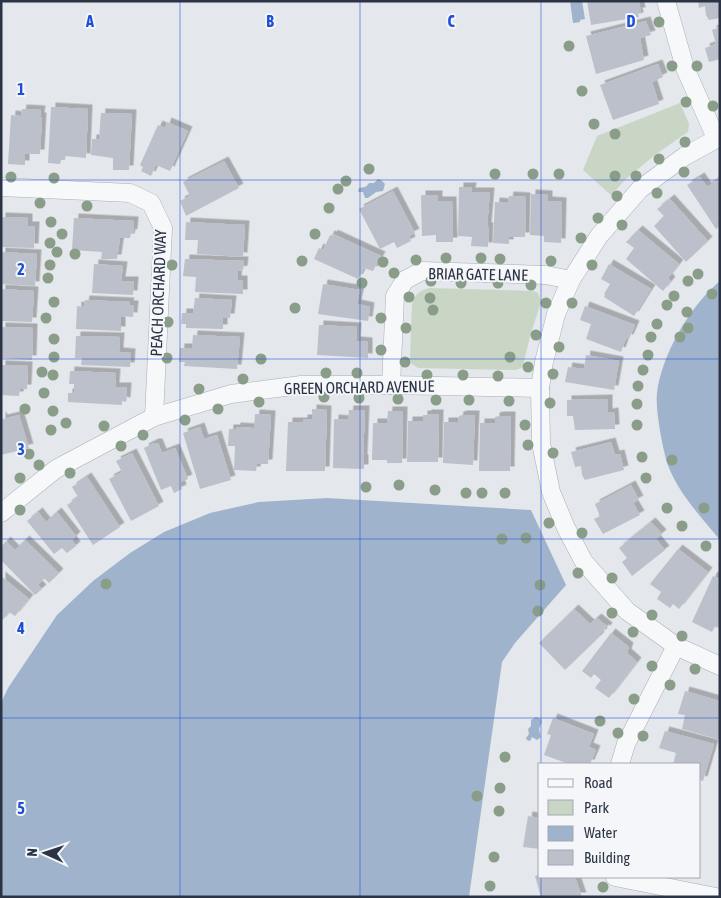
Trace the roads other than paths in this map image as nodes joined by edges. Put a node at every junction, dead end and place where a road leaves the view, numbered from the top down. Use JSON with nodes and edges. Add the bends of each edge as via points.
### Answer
{"nodes":[{"id":1,"x":666,"y":1,"type":"edge"},
{"id":2,"x":718,"y":137,"type":"edge"},
{"id":3,"x":1,"y":187,"type":"edge"},
{"id":4,"x":570,"y":280,"type":"junction"},
{"id":5,"x":391,"y":385,"type":"junction"},
{"id":6,"x":540,"y":388,"type":"junction"},
{"id":7,"x":154,"y":417,"type":"junction"},
{"id":8,"x":1,"y":513,"type":"edge"},
{"id":9,"x":676,"y":646,"type":"junction"},
{"id":10,"x":720,"y":666,"type":"edge"},
{"id":11,"x":620,"y":763,"type":"edge"},
{"id":12,"x":620,"y":878,"type":"edge"},
{"id":13,"x":716,"y":897,"type":"edge"}],
"edges":[{"from":1,"to":2,"type":"street","via":[[685,68]]},
{"from":2,"to":4,"type":"street","via":[[640,189],[599,236]]},
{"from":3,"to":7,"type":"street","name":"PEACH ORCHARD WAY","via":[[130,193],[152,203],[163,228]]},
{"from":4,"to":5,"type":"street","name":"BRIAR GATE LANE","via":[[546,275],[422,271],[405,280],[395,296]]},
{"from":4,"to":6,"type":"street","via":[[556,314]]},
{"from":5,"to":6,"type":"street","name":"GREEN ORCHARD AVENUE"},
{"from":5,"to":7,"type":"street","name":"GREEN ORCHARD AVENUE","via":[[301,385],[231,394]]},
{"from":6,"to":9,"type":"street","via":[[541,443],[551,492],[566,528],[584,562],[627,611]]},
{"from":7,"to":8,"type":"street","name":"GREEN ORCHARD AVENUE","via":[[56,469]]},
{"from":9,"to":10,"type":"street"},
{"from":9,"to":11,"type":"street","via":[[626,744]]},
{"from":12,"to":13,"type":"street"}]}
